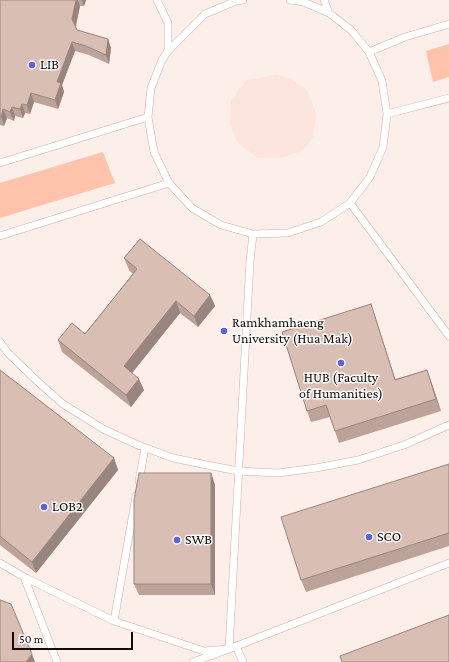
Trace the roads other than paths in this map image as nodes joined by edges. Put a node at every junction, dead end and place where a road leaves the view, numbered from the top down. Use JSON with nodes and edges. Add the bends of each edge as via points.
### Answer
{"nodes":[{"id":1,"x":157,"y":0,"type":"edge"},
{"id":2,"x":243,"y":0,"type":"edge"},
{"id":3,"x":290,"y":0,"type":"edge"},
{"id":4,"x":324,"y":0,"type":"edge"},
{"id":5,"x":329,"y":13,"type":"junction"},
{"id":6,"x":449,"y":24,"type":"edge"},
{"id":7,"x":168,"y":51,"type":"junction"},
{"id":8,"x":369,"y":52,"type":"junction"},
{"id":9,"x":449,"y":98,"type":"edge"},
{"id":10,"x":387,"y":114,"type":"junction"},
{"id":11,"x":148,"y":117,"type":"junction"},
{"id":12,"x":0,"y":163,"type":"edge"},
{"id":13,"x":169,"y":183,"type":"junction"},
{"id":14,"x":350,"y":203,"type":"junction"},
{"id":15,"x":253,"y":234,"type":"junction"},
{"id":16,"x":0,"y":236,"type":"edge"},
{"id":17,"x":449,"y":336,"type":"edge"},
{"id":18,"x":1,"y":347,"type":"edge"},
{"id":19,"x":449,"y":425,"type":"edge"},
{"id":20,"x":145,"y":448,"type":"junction"},
{"id":21,"x":238,"y":471,"type":"junction"},
{"id":22,"x":449,"y":562,"type":"edge"},
{"id":23,"x":0,"y":563,"type":"edge"},
{"id":24,"x":24,"y":577,"type":"junction"},
{"id":25,"x":114,"y":621,"type":"junction"},
{"id":26,"x":236,"y":646,"type":"junction"},
{"id":27,"x":228,"y":649,"type":"junction"},
{"id":28,"x":56,"y":662,"type":"edge"},
{"id":29,"x":193,"y":662,"type":"edge"},
{"id":30,"x":243,"y":662,"type":"edge"}],
"edges":[{"from":1,"to":7,"type":"lane","via":[[168,23]]},
{"from":2,"to":7,"type":"lane","via":[[205,14]]},
{"from":3,"to":5,"type":"lane","via":[[304,2]]},
{"from":4,"to":5,"type":"lane"},
{"from":5,"to":8,"type":"lane","via":[[351,30]]},
{"from":6,"to":8,"type":"lane"},
{"from":7,"to":11,"type":"lane","via":[[151,88]]},
{"from":8,"to":10,"type":"lane","via":[[382,81]]},
{"from":9,"to":10,"type":"lane"},
{"from":10,"to":14,"type":"lane","via":[[384,146],[370,177]]},
{"from":11,"to":12,"type":"lane"},
{"from":11,"to":13,"type":"lane","via":[[154,152]]},
{"from":13,"to":15,"type":"lane","via":[[198,212],[221,225]]},
{"from":13,"to":16,"type":"lane"},
{"from":14,"to":15,"type":"lane","via":[[321,222],[288,233]]},
{"from":14,"to":17,"type":"lane"},
{"from":15,"to":21,"type":"lane"},
{"from":18,"to":20,"type":"lane","via":[[63,404],[103,429]]},
{"from":19,"to":21,"type":"lane","via":[[404,445],[358,460],[278,473]]},
{"from":20,"to":21,"type":"lane","via":[[173,458]]},
{"from":20,"to":25,"type":"lane"},
{"from":21,"to":27,"type":"lane"},
{"from":22,"to":26,"type":"lane"},
{"from":23,"to":24,"type":"lane"},
{"from":24,"to":25,"type":"lane"},
{"from":24,"to":28,"type":"lane"},
{"from":25,"to":27,"type":"lane","via":[[204,651]]},
{"from":26,"to":27,"type":"lane"},
{"from":26,"to":30,"type":"lane"},
{"from":27,"to":29,"type":"lane"}]}
